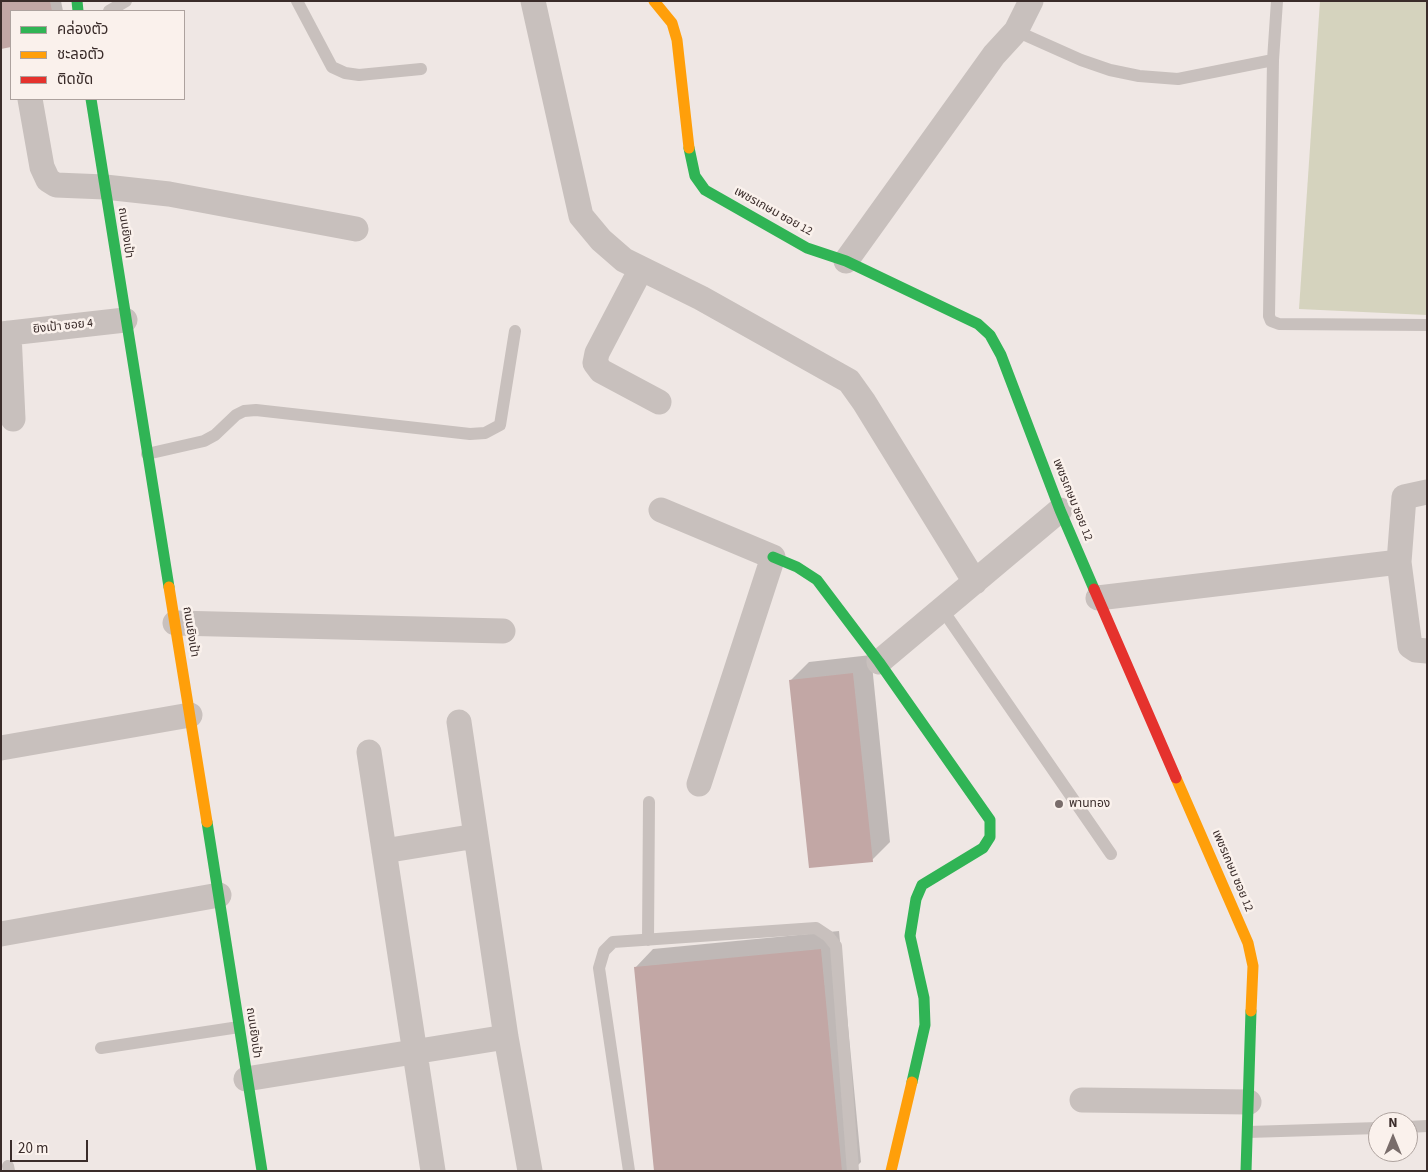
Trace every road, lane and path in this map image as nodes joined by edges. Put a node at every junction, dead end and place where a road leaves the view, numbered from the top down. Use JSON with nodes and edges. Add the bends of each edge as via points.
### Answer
{"nodes":[{"id":1,"x":126,"y":1,"type":"edge"},
{"id":2,"x":297,"y":1,"type":"edge"},
{"id":3,"x":533,"y":1,"type":"edge"},
{"id":4,"x":654,"y":1,"type":"edge"},
{"id":5,"x":1031,"y":1,"type":"edge"},
{"id":6,"x":1277,"y":1,"type":"edge"},
{"id":7,"x":111,"y":10,"type":"edge"},
{"id":8,"x":1016,"y":30,"type":"junction"},
{"id":9,"x":1273,"y":60,"type":"junction"},
{"id":10,"x":421,"y":69,"type":"dead end"},
{"id":11,"x":30,"y":100,"type":"edge"},
{"id":12,"x":91,"y":100,"type":"edge"},
{"id":13,"x":104,"y":186,"type":"junction"},
{"id":14,"x":356,"y":229,"type":"dead end"},
{"id":15,"x":846,"y":261,"type":"junction"},
{"id":16,"x":641,"y":269,"type":"junction"},
{"id":17,"x":124,"y":320,"type":"junction"},
{"id":18,"x":1427,"y":325,"type":"edge"},
{"id":19,"x":515,"y":331,"type":"dead end"},
{"id":20,"x":5,"y":334,"type":"edge"},
{"id":21,"x":659,"y":402,"type":"dead end"},
{"id":22,"x":13,"y":419,"type":"dead end"},
{"id":23,"x":148,"y":454,"type":"junction"},
{"id":24,"x":1427,"y":492,"type":"edge"},
{"id":25,"x":661,"y":510,"type":"dead end"},
{"id":26,"x":1060,"y":510,"type":"junction"},
{"id":27,"x":773,"y":557,"type":"junction"},
{"id":28,"x":1400,"y":562,"type":"junction"},
{"id":29,"x":976,"y":582,"type":"junction"},
{"id":30,"x":1098,"y":598,"type":"junction"},
{"id":31,"x":942,"y":609,"type":"junction"},
{"id":32,"x":175,"y":623,"type":"junction"},
{"id":33,"x":503,"y":631,"type":"dead end"},
{"id":34,"x":1427,"y":650,"type":"edge"},
{"id":35,"x":879,"y":662,"type":"junction"},
{"id":36,"x":190,"y":715,"type":"junction"},
{"id":37,"x":459,"y":722,"type":"dead end"},
{"id":38,"x":1,"y":748,"type":"edge"},
{"id":39,"x":369,"y":752,"type":"dead end"},
{"id":40,"x":699,"y":784,"type":"dead end"},
{"id":41,"x":649,"y":802,"type":"dead end"},
{"id":42,"x":476,"y":836,"type":"junction"},
{"id":43,"x":384,"y":851,"type":"junction"},
{"id":44,"x":1111,"y":854,"type":"dead end"},
{"id":45,"x":219,"y":895,"type":"junction"},
{"id":46,"x":1,"y":934,"type":"edge"},
{"id":47,"x":648,"y":940,"type":"junction"},
{"id":48,"x":239,"y":1026,"type":"junction"},
{"id":49,"x":506,"y":1037,"type":"junction"},
{"id":50,"x":101,"y":1048,"type":"dead end"},
{"id":51,"x":416,"y":1052,"type":"junction"},
{"id":52,"x":246,"y":1079,"type":"junction"},
{"id":53,"x":1082,"y":1100,"type":"dead end"},
{"id":54,"x":1249,"y":1102,"type":"junction"},
{"id":55,"x":1368,"y":1128,"type":"edge"},
{"id":56,"x":1248,"y":1132,"type":"junction"},
{"id":57,"x":262,"y":1171,"type":"edge"},
{"id":58,"x":433,"y":1171,"type":"edge"},
{"id":59,"x":530,"y":1171,"type":"edge"},
{"id":60,"x":629,"y":1171,"type":"edge"},
{"id":61,"x":853,"y":1171,"type":"edge"},
{"id":62,"x":891,"y":1171,"type":"edge"},
{"id":63,"x":1246,"y":1171,"type":"edge"}],
"edges":[{"from":1,"to":7,"type":"lane"},
{"from":2,"to":10,"type":"lane","via":[[332,67],[360,75]]},
{"from":3,"to":16,"type":"street","via":[[581,216],[601,240],[624,260]]},
{"from":4,"to":15,"type":"street","name":"เพชรเกษม ซอย 12","via":[[672,23],[677,40],[691,164],[705,190],[807,248]]},
{"from":5,"to":8,"type":"street"},
{"from":6,"to":9,"type":"lane"},
{"from":8,"to":9,"type":"lane","via":[[1081,60],[1139,76],[1178,79]]},
{"from":8,"to":15,"type":"street","via":[[994,55]]},
{"from":9,"to":18,"type":"lane","via":[[1271,321],[1279,324]]},
{"from":11,"to":13,"type":"street","via":[[42,167],[48,180],[56,185]]},
{"from":12,"to":13,"type":"street","name":"ถนนยิงเป้า"},
{"from":13,"to":14,"type":"street","via":[[169,194]]},
{"from":13,"to":17,"type":"street","name":"ถนนยิงเป้า"},
{"from":15,"to":26,"type":"street","name":"เพชรเกษม ซอย 12","via":[[978,324],[990,335],[1001,355]]},
{"from":16,"to":21,"type":"street","via":[[597,353],[595,363],[602,372]]},
{"from":16,"to":29,"type":"street","via":[[701,298],[849,381]]},
{"from":17,"to":20,"type":"street","name":"ยิงเป้า ซอย 4"},
{"from":17,"to":23,"type":"street","name":"ถนนยิงเป้า"},
{"from":19,"to":23,"type":"lane","via":[[500,425],[485,433],[256,410],[236,415],[204,441]]},
{"from":20,"to":22,"type":"street"},
{"from":23,"to":32,"type":"street","name":"ถนนยิงเป้า"},
{"from":24,"to":28,"type":"street","via":[[1404,497]]},
{"from":25,"to":27,"type":"street"},
{"from":26,"to":29,"type":"street"},
{"from":26,"to":30,"type":"street","name":"เพชรเกษม ซอย 12"},
{"from":27,"to":35,"type":"street","via":[[817,580]]},
{"from":27,"to":40,"type":"street"},
{"from":28,"to":30,"type":"street"},
{"from":28,"to":34,"type":"street","via":[[1410,646],[1416,650]]},
{"from":29,"to":31,"type":"street"},
{"from":30,"to":54,"type":"street","name":"เพชรเกษม ซอย 12","via":[[1248,943],[1253,966]]},
{"from":31,"to":35,"type":"street"},
{"from":31,"to":44,"type":"lane"},
{"from":32,"to":33,"type":"street"},
{"from":32,"to":36,"type":"street","name":"ถนนยิงเป้า"},
{"from":35,"to":62,"type":"street","via":[[990,820],[990,837],[982,848],[922,886],[916,899],[910,936],[924,998],[925,1025]]},
{"from":36,"to":38,"type":"street"},
{"from":36,"to":45,"type":"street","name":"ถนนยิงเป้า"},
{"from":37,"to":42,"type":"street"},
{"from":39,"to":43,"type":"street"},
{"from":41,"to":47,"type":"lane"},
{"from":42,"to":43,"type":"street"},
{"from":42,"to":49,"type":"street"},
{"from":43,"to":51,"type":"street"},
{"from":45,"to":46,"type":"street"},
{"from":45,"to":48,"type":"street","name":"ถนนยิงเป้า"},
{"from":47,"to":60,"type":"lane","via":[[613,942],[604,951],[599,968]]},
{"from":47,"to":61,"type":"lane","via":[[816,928],[828,936],[836,946]]},
{"from":48,"to":50,"type":"lane"},
{"from":48,"to":52,"type":"street","name":"ถนนยิงเป้า"},
{"from":49,"to":51,"type":"street"},
{"from":49,"to":59,"type":"street"},
{"from":51,"to":52,"type":"street"},
{"from":51,"to":58,"type":"street"},
{"from":52,"to":57,"type":"street","name":"ถนนยิงเป้า"},
{"from":53,"to":54,"type":"street"},
{"from":54,"to":56,"type":"street","name":"เพชรเกษม ซอย 12"},
{"from":55,"to":56,"type":"lane"},
{"from":56,"to":63,"type":"street","name":"เพชรเกษม ซอย 12"}]}
